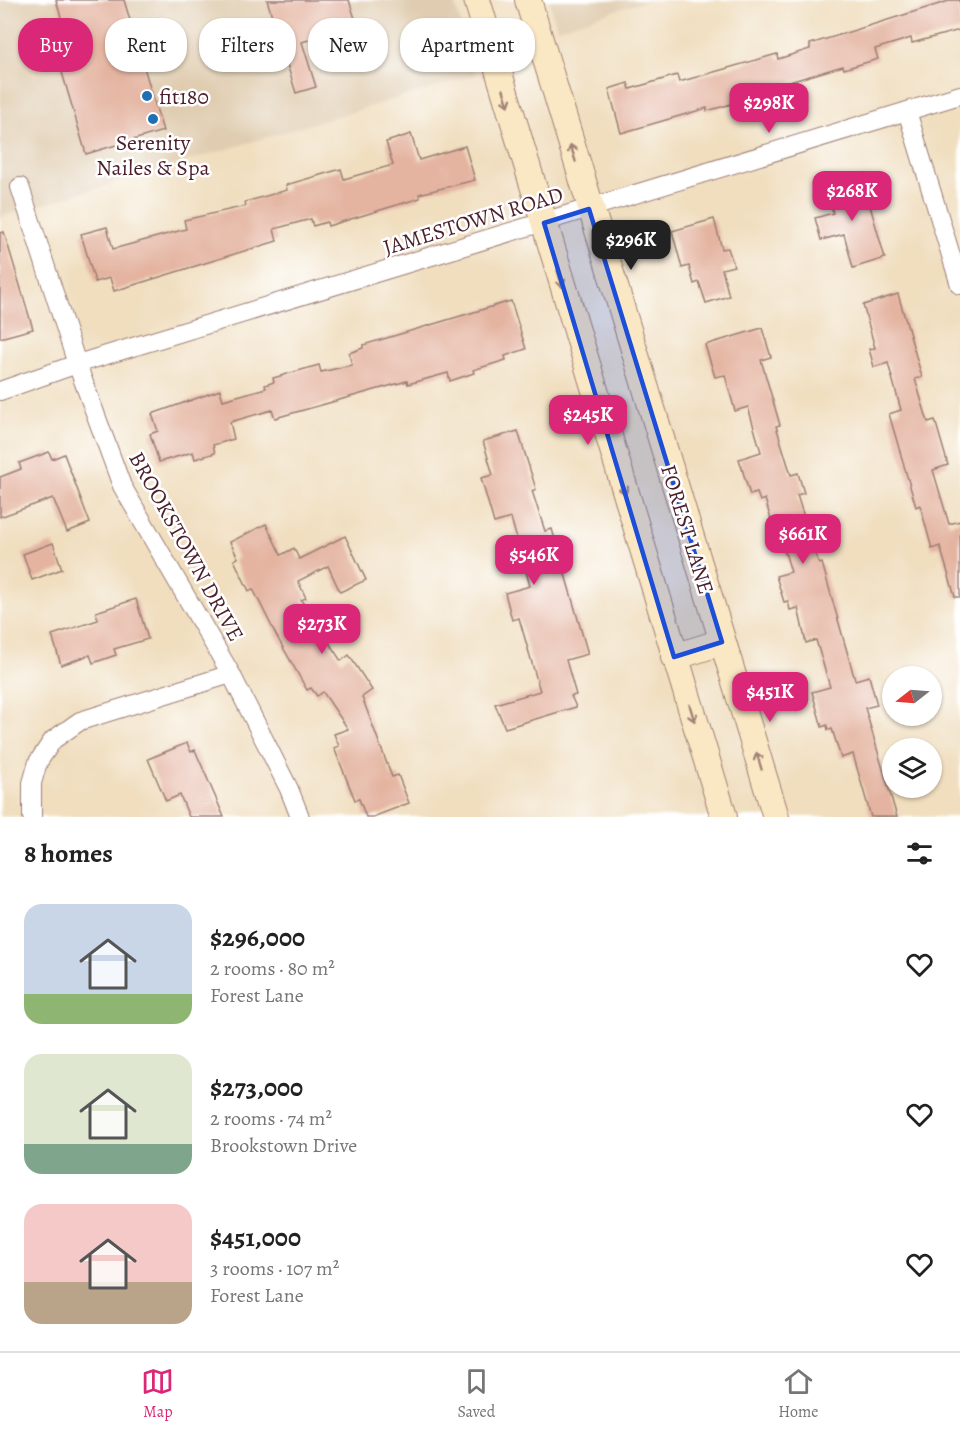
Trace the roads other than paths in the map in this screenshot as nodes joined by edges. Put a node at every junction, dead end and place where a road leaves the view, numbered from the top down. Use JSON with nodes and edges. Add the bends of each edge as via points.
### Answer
{"nodes":[{"id":1,"x":478,"y":0,"type":"edge"},
{"id":2,"x":528,"y":0,"type":"edge"},
{"id":3,"x":960,"y":95,"type":"edge"},
{"id":4,"x":907,"y":111,"type":"junction"},
{"id":5,"x":20,"y":187,"type":"dead end"},
{"id":6,"x":590,"y":209,"type":"junction"},
{"id":7,"x":544,"y":223,"type":"junction"},
{"id":8,"x":960,"y":285,"type":"edge"},
{"id":9,"x":77,"y":364,"type":"junction"},
{"id":10,"x":0,"y":391,"type":"edge"},
{"id":11,"x":722,"y":642,"type":"junction"},
{"id":12,"x":674,"y":657,"type":"junction"},
{"id":13,"x":231,"y":674,"type":"junction"},
{"id":14,"x":32,"y":817,"type":"edge"},
{"id":15,"x":300,"y":817,"type":"edge"},
{"id":16,"x":724,"y":817,"type":"edge"},
{"id":17,"x":776,"y":817,"type":"edge"}],
"edges":[{"from":1,"to":7,"type":"main road","one_way":true},
{"from":6,"to":2,"type":"main road","name":"FOREST LANE","one_way":true},
{"from":3,"to":4,"type":"street","name":"JAMESTOWN ROAD"},
{"from":4,"to":6,"type":"street","name":"JAMESTOWN ROAD"},
{"from":4,"to":8,"type":"street"},
{"from":5,"to":9,"type":"street","name":"BROOKSTOWN DRIVE"},
{"from":6,"to":7,"type":"street","name":"JAMESTOWN ROAD"},
{"from":6,"to":11,"type":"main road","name":"FOREST LANE"},
{"from":7,"to":9,"type":"street","name":"JAMESTOWN ROAD"},
{"from":7,"to":12,"type":"main road","one_way":true},
{"from":9,"to":10,"type":"street","name":"JAMESTOWN ROAD"},
{"from":9,"to":13,"type":"street","name":"BROOKSTOWN DRIVE","via":[[123,486]]},
{"from":11,"to":12,"type":"main road"},
{"from":17,"to":11,"type":"main road","name":"FOREST LANE","one_way":true},
{"from":12,"to":16,"type":"main road","one_way":true},
{"from":13,"to":14,"type":"street","via":[[80,722],[53,740],[38,762],[32,783]]},
{"from":13,"to":15,"type":"street","name":"BROOKSTOWN DRIVE"}]}
